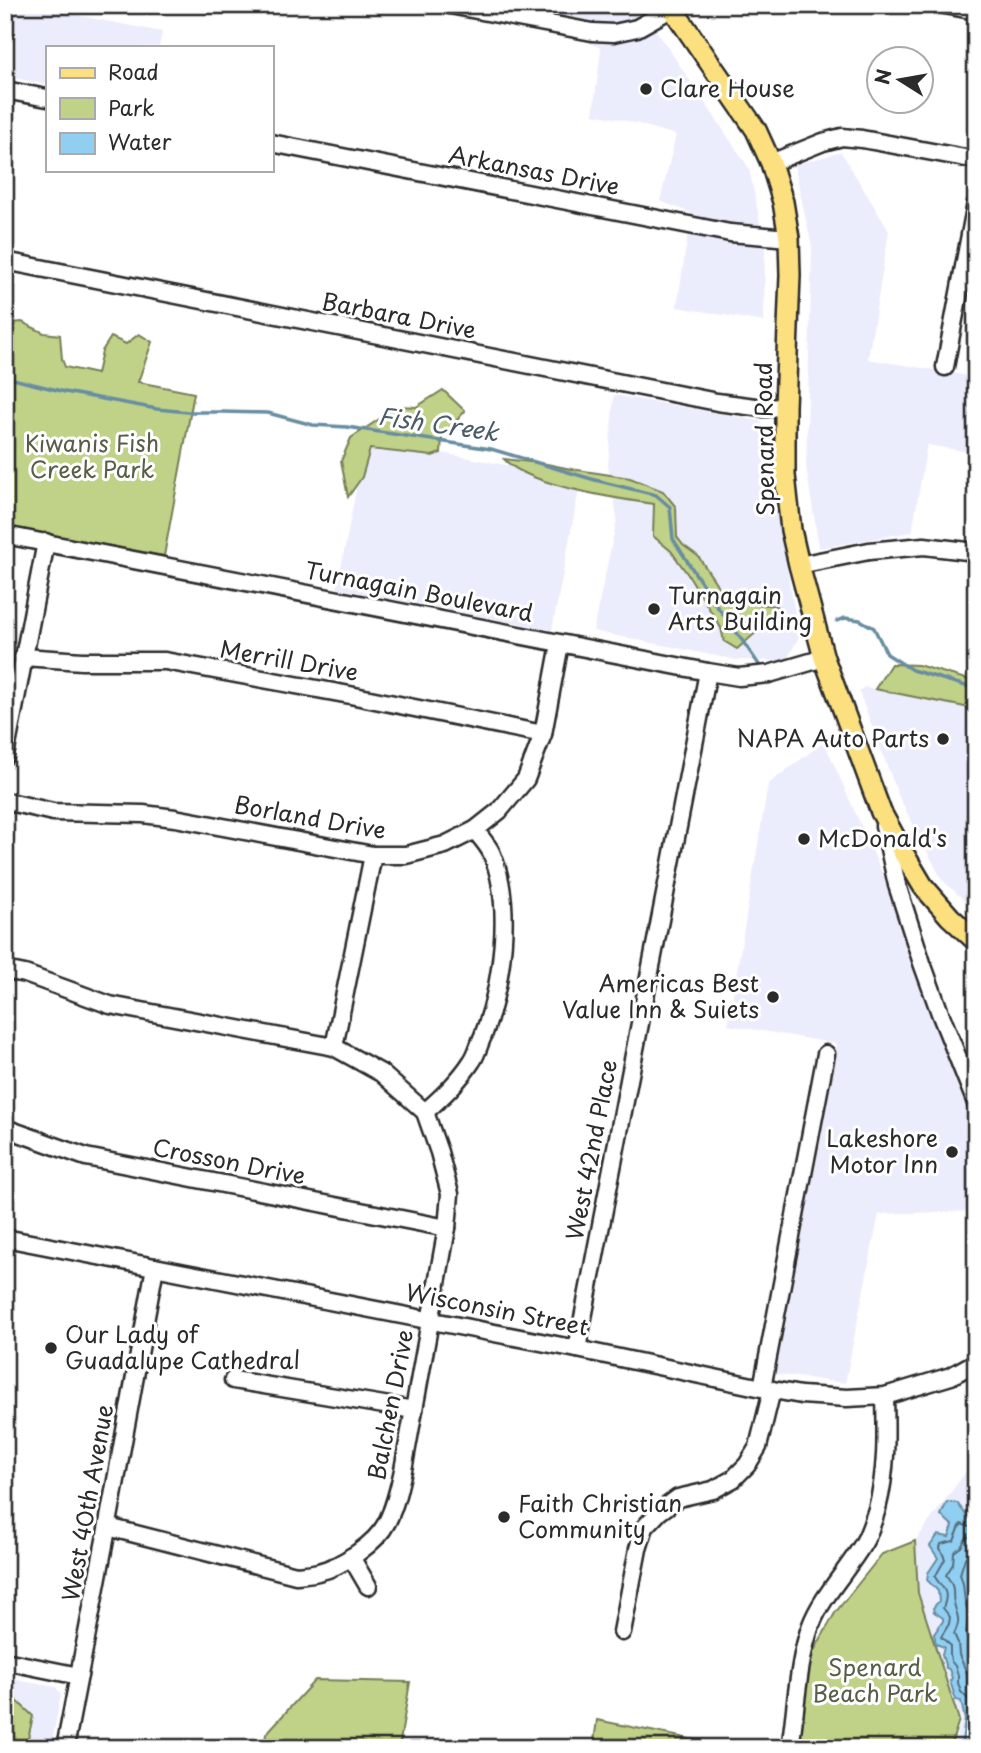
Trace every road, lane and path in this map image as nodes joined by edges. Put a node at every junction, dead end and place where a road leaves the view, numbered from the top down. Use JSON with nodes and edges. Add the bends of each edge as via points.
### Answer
{"nodes":[{"id":1,"x":450,"y":5,"type":"edge"},
{"id":2,"x":673,"y":6,"type":"edge"},
{"id":3,"x":5,"y":90,"type":"edge"},
{"id":4,"x":46,"y":98,"type":"edge"},
{"id":5,"x":273,"y":143,"type":"edge"},
{"id":6,"x":976,"y":160,"type":"edge"},
{"id":7,"x":771,"y":163,"type":"junction"},
{"id":8,"x":976,"y":204,"type":"edge"},
{"id":9,"x":789,"y":238,"type":"junction"},
{"id":10,"x":5,"y":261,"type":"edge"},
{"id":11,"x":945,"y":367,"type":"dead end"},
{"id":12,"x":785,"y":407,"type":"junction"},
{"id":13,"x":5,"y":534,"type":"edge"},
{"id":14,"x":46,"y":542,"type":"junction"},
{"id":15,"x":976,"y":552,"type":"edge"},
{"id":16,"x":799,"y":565,"type":"junction"},
{"id":17,"x":561,"y":643,"type":"junction"},
{"id":18,"x":23,"y":657,"type":"junction"},
{"id":19,"x":824,"y":658,"type":"junction"},
{"id":20,"x":708,"y":672,"type":"junction"},
{"id":21,"x":542,"y":734,"type":"junction"},
{"id":22,"x":5,"y":756,"type":"edge"},
{"id":23,"x":5,"y":802,"type":"edge"},
{"id":24,"x":881,"y":812,"type":"junction"},
{"id":25,"x":475,"y":830,"type":"junction"},
{"id":26,"x":373,"y":855,"type":"junction"},
{"id":27,"x":915,"y":873,"type":"junction"},
{"id":28,"x":897,"y":885,"type":"junction"},
{"id":29,"x":976,"y":941,"type":"edge"},
{"id":30,"x":5,"y":970,"type":"edge"},
{"id":31,"x":334,"y":1047,"type":"junction"},
{"id":32,"x":826,"y":1054,"type":"dead end"},
{"id":33,"x":976,"y":1102,"type":"edge"},
{"id":34,"x":425,"y":1112,"type":"junction"},
{"id":35,"x":5,"y":1128,"type":"edge"},
{"id":36,"x":447,"y":1228,"type":"junction"},
{"id":37,"x":5,"y":1238,"type":"edge"},
{"id":38,"x":155,"y":1267,"type":"junction"},
{"id":39,"x":430,"y":1320,"type":"junction"},
{"id":40,"x":577,"y":1349,"type":"junction"},
{"id":41,"x":976,"y":1362,"type":"edge"},
{"id":42,"x":233,"y":1380,"type":"dead end"},
{"id":43,"x":767,"y":1389,"type":"junction"},
{"id":44,"x":885,"y":1396,"type":"junction"},
{"id":45,"x":414,"y":1410,"type":"junction"},
{"id":46,"x":108,"y":1527,"type":"junction"},
{"id":47,"x":351,"y":1557,"type":"junction"},
{"id":48,"x":368,"y":1586,"type":"dead end"},
{"id":49,"x":622,"y":1632,"type":"dead end"},
{"id":50,"x":5,"y":1661,"type":"edge"},
{"id":51,"x":79,"y":1676,"type":"junction"},
{"id":52,"x":65,"y":1748,"type":"edge"},
{"id":53,"x":790,"y":1748,"type":"edge"}],
"edges":[{"from":1,"to":2,"type":"street","via":[[614,33],[637,28]]},
{"from":2,"to":7,"type":"main road","name":"Spenard Road","via":[[756,130]]},
{"from":3,"to":4,"type":"street"},
{"from":5,"to":9,"type":"street","name":"Arkansas Drive","via":[[730,233]]},
{"from":6,"to":7,"type":"street","via":[[842,137]]},
{"from":7,"to":9,"type":"main road","name":"Spenard Road"},
{"from":8,"to":11,"type":"street"},
{"from":9,"to":12,"type":"main road","name":"Spenard Road"},
{"from":10,"to":12,"type":"street","name":"Barbara Drive","via":[[717,402]]},
{"from":12,"to":16,"type":"main road","name":"Spenard Road","via":[[785,475]]},
{"from":13,"to":14,"type":"street","name":"Turnagain Boulevard"},
{"from":14,"to":17,"type":"street","name":"Turnagain Boulevard"},
{"from":14,"to":18,"type":"street"},
{"from":15,"to":16,"type":"street","via":[[924,546]]},
{"from":16,"to":19,"type":"main road","name":"Spenard Road"},
{"from":17,"to":20,"type":"street","name":"Turnagain Boulevard"},
{"from":17,"to":21,"type":"street","name":"Borland Drive"},
{"from":18,"to":21,"type":"street","name":"Merrill Drive","via":[[165,661]]},
{"from":18,"to":22,"type":"street"},
{"from":19,"to":20,"type":"street","name":"Turnagain Boulevard","via":[[769,674],[739,677]]},
{"from":19,"to":24,"type":"main road","name":"Spenard Road"},
{"from":20,"to":40,"type":"street","name":"West 42nd Place"},
{"from":21,"to":25,"type":"street","name":"Borland Drive","via":[[526,779],[499,811]]},
{"from":23,"to":26,"type":"street","name":"Borland Drive","via":[[52,812],[175,818]]},
{"from":24,"to":27,"type":"main road","name":"Spenard Road"},
{"from":24,"to":28,"type":"street"},
{"from":25,"to":26,"type":"street","name":"Borland Drive","via":[[445,845],[406,855]]},
{"from":25,"to":34,"type":"street","via":[[491,851],[500,885],[499,970],[474,1059]]},
{"from":26,"to":31,"type":"street"},
{"from":27,"to":28,"type":"street","via":[[900,871]]},
{"from":27,"to":29,"type":"main road","name":"Spenard Road"},
{"from":28,"to":33,"type":"street"},
{"from":30,"to":31,"type":"street","name":"Balchen Drive","via":[[110,1005]]},
{"from":31,"to":34,"type":"street","name":"Balchen Drive","via":[[381,1073]]},
{"from":32,"to":43,"type":"street"},
{"from":34,"to":36,"type":"street","name":"Balchen Drive","via":[[450,1194]]},
{"from":35,"to":36,"type":"street","name":"Crosson Drive","via":[[86,1157]]},
{"from":36,"to":39,"type":"street","name":"Balchen Drive"},
{"from":37,"to":38,"type":"street","name":"Wisconsin Street"},
{"from":38,"to":39,"type":"street","name":"Wisconsin Street"},
{"from":38,"to":46,"type":"street","name":"West 40th Avenue"},
{"from":39,"to":40,"type":"street","name":"Wisconsin Street"},
{"from":39,"to":45,"type":"street","name":"Balchen Drive"},
{"from":40,"to":43,"type":"street","name":"Wisconsin Street"},
{"from":41,"to":44,"type":"street","name":"Wisconsin Street","via":[[951,1376]]},
{"from":42,"to":45,"type":"street"},
{"from":43,"to":44,"type":"street","name":"Wisconsin Street","via":[[847,1398]]},
{"from":43,"to":49,"type":"street","via":[[758,1447],[747,1465],[713,1490],[678,1498],[645,1527]]},
{"from":44,"to":53,"type":"street","via":[[883,1486],[865,1542],[811,1624]]},
{"from":45,"to":47,"type":"street","name":"Balchen Drive","via":[[403,1470],[386,1525]]},
{"from":46,"to":47,"type":"street","name":"Balchen Drive","via":[[296,1575],[319,1572]]},
{"from":46,"to":51,"type":"street","name":"West 40th Avenue"},
{"from":47,"to":48,"type":"street"},
{"from":50,"to":51,"type":"street"},
{"from":51,"to":52,"type":"street","name":"West 40th Avenue"}]}
